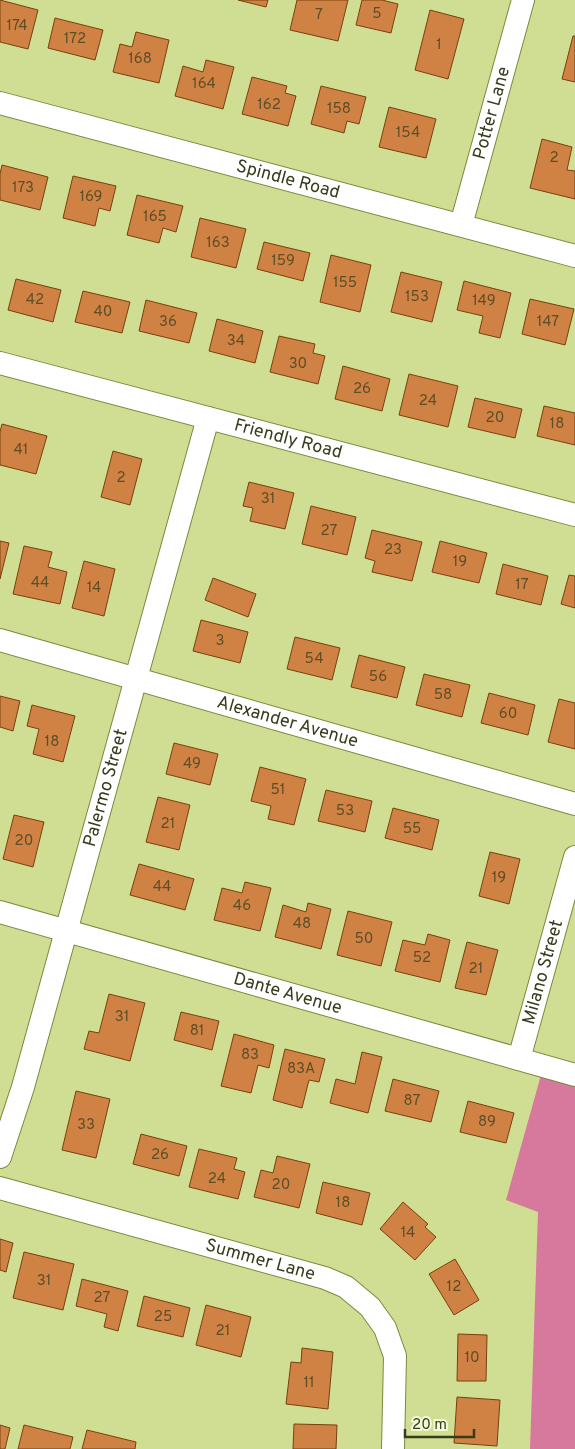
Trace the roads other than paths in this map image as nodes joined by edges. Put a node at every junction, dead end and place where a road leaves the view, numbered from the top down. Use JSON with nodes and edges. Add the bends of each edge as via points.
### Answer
{"nodes":[{"id":1,"x":523,"y":0,"type":"edge"},
{"id":2,"x":0,"y":102,"type":"edge"},
{"id":3,"x":462,"y":225,"type":"junction"},
{"id":4,"x":575,"y":256,"type":"edge"},
{"id":5,"x":0,"y":363,"type":"edge"},
{"id":6,"x":208,"y":418,"type":"junction"},
{"id":7,"x":575,"y":515,"type":"edge"},
{"id":8,"x":0,"y":640,"type":"edge"},
{"id":9,"x":136,"y":679,"type":"junction"},
{"id":10,"x":575,"y":804,"type":"edge"},
{"id":11,"x":575,"y":857,"type":"edge"},
{"id":12,"x":0,"y":912,"type":"edge"},
{"id":13,"x":66,"y":931,"type":"junction"},
{"id":14,"x":520,"y":1059,"type":"junction"},
{"id":15,"x":575,"y":1075,"type":"edge"},
{"id":16,"x":0,"y":1158,"type":"edge"},
{"id":17,"x":0,"y":1188,"type":"edge"},
{"id":18,"x":393,"y":1449,"type":"edge"}],
"edges":[{"from":1,"to":3,"type":"street","name":"Potter Lane"},
{"from":2,"to":3,"type":"street","name":"Spindle Road"},
{"from":3,"to":4,"type":"street","name":"Spindle Road"},
{"from":5,"to":6,"type":"street","name":"Friendly Road"},
{"from":6,"to":7,"type":"street","name":"Friendly Road"},
{"from":6,"to":9,"type":"street","name":"Palermo Street"},
{"from":8,"to":9,"type":"street","name":"Alexander Avenue"},
{"from":9,"to":10,"type":"street","name":"Alexander Avenue"},
{"from":9,"to":13,"type":"street","name":"Palermo Street"},
{"from":11,"to":14,"type":"street","name":"Milano Street"},
{"from":12,"to":13,"type":"street","name":"Dante Avenue"},
{"from":13,"to":14,"type":"street","name":"Dante Avenue"},
{"from":13,"to":16,"type":"street","name":"Palermo Street"},
{"from":14,"to":15,"type":"street","name":"Dante Avenue"},
{"from":17,"to":18,"type":"street","name":"Summer Lane","via":[[326,1278],[346,1287],[370,1307],[385,1328],[395,1356]]}]}
